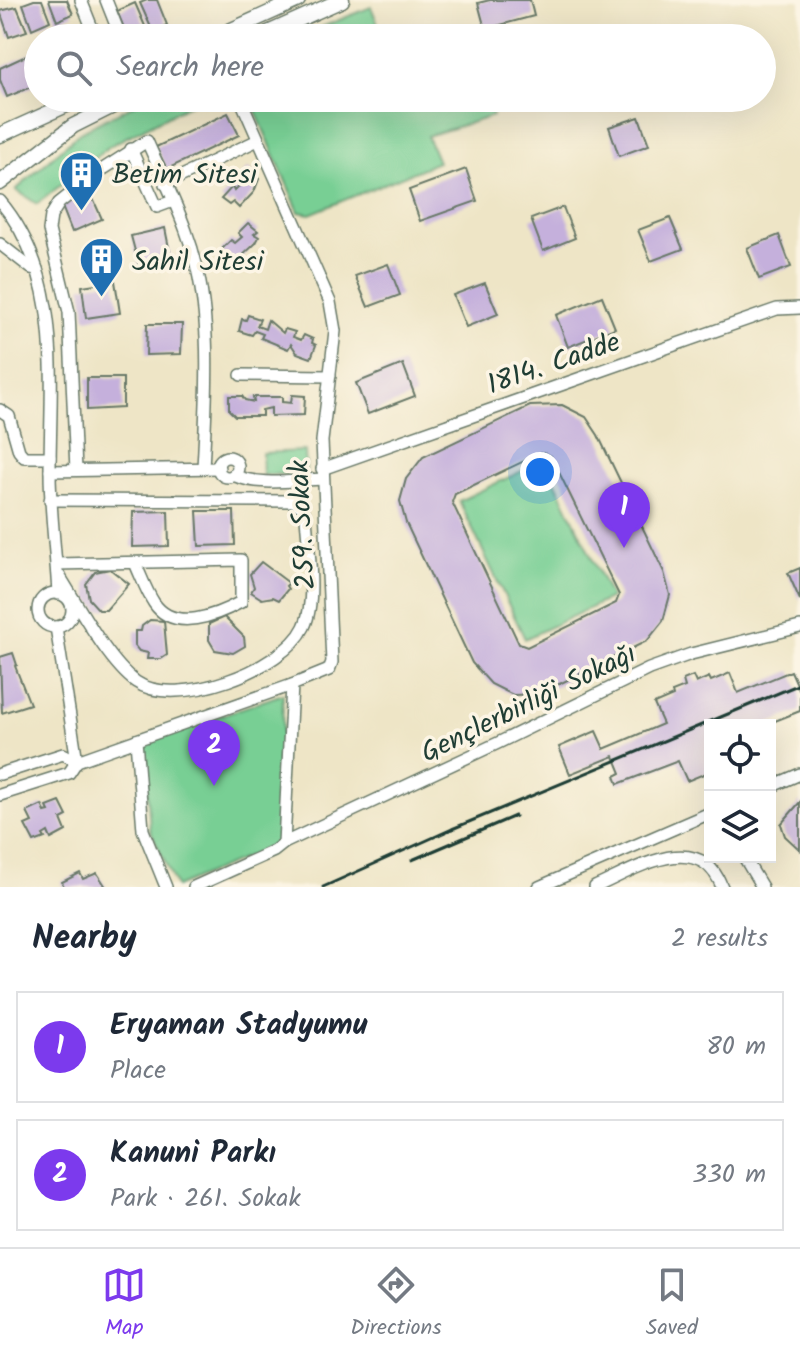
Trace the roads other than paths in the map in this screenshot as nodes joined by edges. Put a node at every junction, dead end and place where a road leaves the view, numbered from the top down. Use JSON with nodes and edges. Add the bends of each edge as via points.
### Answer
{"nodes":[{"id":1,"x":81,"y":0,"type":"edge"},
{"id":2,"x":106,"y":0,"type":"edge"},
{"id":3,"x":298,"y":0,"type":"edge"},
{"id":4,"x":342,"y":0,"type":"edge"},
{"id":5,"x":90,"y":24,"type":"edge"},
{"id":6,"x":115,"y":24,"type":"edge"},
{"id":7,"x":245,"y":24,"type":"edge"},
{"id":8,"x":288,"y":24,"type":"edge"},
{"id":9,"x":51,"y":112,"type":"edge"},
{"id":10,"x":101,"y":112,"type":"edge"},
{"id":11,"x":246,"y":112,"type":"edge"},
{"id":12,"x":0,"y":135,"type":"edge"},
{"id":13,"x":258,"y":140,"type":"junction"},
{"id":14,"x":131,"y":149,"type":"junction"},
{"id":15,"x":0,"y":183,"type":"edge"},
{"id":16,"x":165,"y":184,"type":"junction"},
{"id":17,"x":0,"y":201,"type":"edge"},
{"id":18,"x":173,"y":201,"type":"junction"},
{"id":19,"x":0,"y":244,"type":"edge"},
{"id":20,"x":37,"y":269,"type":"junction"},
{"id":21,"x":800,"y":308,"type":"edge"},
{"id":22,"x":241,"y":375,"type":"dead end"},
{"id":23,"x":330,"y":376,"type":"junction"},
{"id":24,"x":0,"y":410,"type":"edge"},
{"id":25,"x":50,"y":457,"type":"junction"},
{"id":26,"x":203,"y":468,"type":"junction"},
{"id":27,"x":76,"y":470,"type":"junction"},
{"id":28,"x":50,"y":471,"type":"junction"},
{"id":29,"x":322,"y":474,"type":"junction"},
{"id":30,"x":50,"y":500,"type":"junction"},
{"id":31,"x":135,"y":563,"type":"junction"},
{"id":32,"x":57,"y":568,"type":"junction"},
{"id":33,"x":58,"y":594,"type":"junction"},
{"id":34,"x":56,"y":627,"type":"junction"},
{"id":35,"x":800,"y":627,"type":"edge"},
{"id":36,"x":292,"y":685,"type":"junction"},
{"id":37,"x":136,"y":740,"type":"junction"},
{"id":38,"x":77,"y":761,"type":"junction"},
{"id":39,"x":0,"y":774,"type":"edge"},
{"id":40,"x":800,"y":774,"type":"edge"},
{"id":41,"x":776,"y":784,"type":"edge"},
{"id":42,"x":0,"y":795,"type":"edge"},
{"id":43,"x":704,"y":816,"type":"edge"},
{"id":44,"x":284,"y":843,"type":"junction"},
{"id":45,"x":748,"y":863,"type":"edge"},
{"id":46,"x":166,"y":887,"type":"edge"},
{"id":47,"x":194,"y":887,"type":"edge"},
{"id":48,"x":539,"y":887,"type":"edge"},
{"id":49,"x":595,"y":887,"type":"edge"},
{"id":50,"x":722,"y":887,"type":"edge"},
{"id":51,"x":762,"y":887,"type":"edge"}],
"edges":[{"from":1,"to":5,"type":"street"},
{"from":2,"to":6,"type":"street"},
{"from":3,"to":7,"type":"main road"},
{"from":4,"to":8,"type":"main road"},
{"from":9,"to":12,"type":"main road"},
{"from":10,"to":15,"type":"main road","via":[[73,126]]},
{"from":11,"to":13,"type":"street","name":"259. Sokak"},
{"from":13,"to":16,"type":"street"},
{"from":13,"to":23,"type":"street","name":"259. Sokak","via":[[330,302],[335,331]]},
{"from":14,"to":16,"type":"street","via":[[147,141]]},
{"from":14,"to":18,"type":"street","via":[[157,207]]},
{"from":14,"to":27,"type":"street","via":[[59,203],[51,216],[49,230],[69,312]]},
{"from":16,"to":18,"type":"street"},
{"from":17,"to":20,"type":"street"},
{"from":18,"to":26,"type":"street","via":[[187,233],[205,324]]},
{"from":19,"to":20,"type":"street"},
{"from":20,"to":25,"type":"street","via":[[51,342]]},
{"from":21,"to":29,"type":"street","name":"1814. Cadde","via":[[777,309]]},
{"from":22,"to":23,"type":"street"},
{"from":23,"to":29,"type":"street","name":"259. Sokak"},
{"from":24,"to":25,"type":"street","via":[[9,416],[24,457]]},
{"from":25,"to":28,"type":"street"},
{"from":26,"to":27,"type":"street"},
{"from":26,"to":29,"type":"street","name":"1814. Cadde","via":[[219,468],[222,459],[231,457],[238,467],[233,475],[245,480]]},
{"from":27,"to":28,"type":"street"},
{"from":28,"to":30,"type":"street"},
{"from":29,"to":36,"type":"street","name":"259. Sokak","via":[[332,662],[329,670]]},
{"from":30,"to":32,"type":"street"},
{"from":30,"to":32,"type":"street","via":[[294,501],[306,517],[310,610],[295,642],[259,669],[212,685],[150,688],[121,667]]},
{"from":31,"to":31,"type":"street","via":[[241,560],[241,602],[210,616],[178,618],[156,606]]},
{"from":31,"to":32,"type":"street"},
{"from":32,"to":33,"type":"street"},
{"from":33,"to":34,"type":"street","via":[[67,598],[72,613]]},
{"from":33,"to":34,"type":"street","via":[[43,599],[38,609],[41,620]]},
{"from":34,"to":38,"type":"street"},
{"from":35,"to":44,"type":"street","name":"Gençlerbirliği Sokağı","via":[[649,669]]},
{"from":36,"to":37,"type":"street"},
{"from":36,"to":44,"type":"street"},
{"from":37,"to":38,"type":"street"},
{"from":37,"to":46,"type":"street","via":[[143,830]]},
{"from":38,"to":39,"type":"street","via":[[63,754]]},
{"from":38,"to":42,"type":"street","via":[[69,773]]},
{"from":40,"to":41,"type":"street"},
{"from":43,"to":48,"type":"street"},
{"from":44,"to":47,"type":"street"},
{"from":45,"to":51,"type":"street"},
{"from":49,"to":50,"type":"street","via":[[661,859],[686,855],[711,867]]}]}
